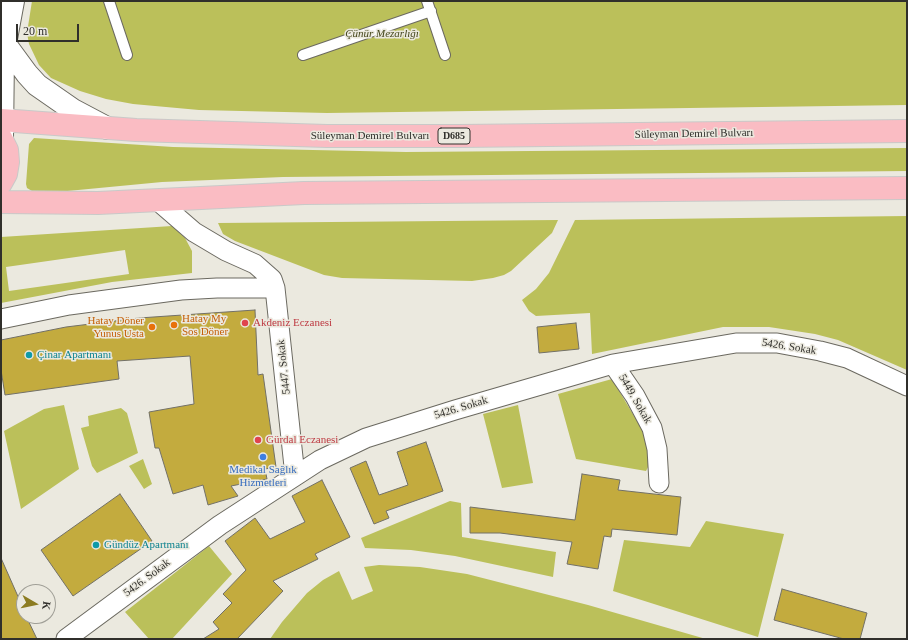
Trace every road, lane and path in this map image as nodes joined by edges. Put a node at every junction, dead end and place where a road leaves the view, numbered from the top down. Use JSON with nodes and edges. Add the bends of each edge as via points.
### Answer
{"nodes":[{"id":1,"x":13,"y":1,"type":"edge"},
{"id":2,"x":109,"y":1,"type":"edge"},
{"id":3,"x":428,"y":1,"type":"edge"},
{"id":4,"x":431,"y":11,"type":"junction"},
{"id":5,"x":5,"y":44,"type":"junction"},
{"id":6,"x":127,"y":55,"type":"dead end"},
{"id":7,"x":303,"y":55,"type":"dead end"},
{"id":8,"x":445,"y":56,"type":"dead end"},
{"id":9,"x":107,"y":128,"type":"junction"},
{"id":10,"x":1,"y":129,"type":"edge"},
{"id":11,"x":907,"y":131,"type":"edge"},
{"id":12,"x":1,"y":183,"type":"edge"},
{"id":13,"x":907,"y":188,"type":"edge"},
{"id":14,"x":157,"y":200,"type":"junction"},
{"id":15,"x":1,"y":202,"type":"edge"},
{"id":16,"x":276,"y":288,"type":"junction"},
{"id":17,"x":1,"y":319,"type":"edge"},
{"id":18,"x":614,"y":364,"type":"junction"},
{"id":19,"x":907,"y":386,"type":"edge"},
{"id":20,"x":295,"y":476,"type":"junction"},
{"id":21,"x":659,"y":483,"type":"dead end"},
{"id":22,"x":66,"y":639,"type":"edge"}],
"edges":[{"from":1,"to":5,"type":"street"},
{"from":2,"to":6,"type":"lane"},
{"from":3,"to":4,"type":"lane"},
{"from":4,"to":7,"type":"lane"},
{"from":4,"to":8,"type":"lane"},
{"from":5,"to":9,"type":"street","via":[[37,85],[73,110]]},
{"from":5,"to":10,"type":"street"},
{"from":9,"to":10,"type":"highway","name":"Süleyman Demirel Bulvarı","number":"D685"},
{"from":9,"to":11,"type":"highway","name":"Süleyman Demirel Bulvarı","number":"D685","via":[[327,136]]},
{"from":10,"to":12,"type":"highway","via":[[8,162]]},
{"from":13,"to":14,"type":"highway","via":[[304,193]]},
{"from":14,"to":15,"type":"highway","via":[[98,203]]},
{"from":14,"to":16,"type":"street","name":"5447. Sokak","via":[[209,242],[263,269]]},
{"from":16,"to":17,"type":"street","via":[[181,290],[69,305]]},
{"from":16,"to":20,"type":"street","name":"5447. Sokak"},
{"from":18,"to":19,"type":"street","name":"5426. Sokak","via":[[708,346],[777,343],[847,358]]},
{"from":18,"to":20,"type":"street","name":"5426. Sokak","via":[[366,438],[332,453]]},
{"from":18,"to":21,"type":"street","name":"5449. Sokak","via":[[652,428]]},
{"from":20,"to":22,"type":"street","name":"5426. Sokak","via":[[220,524]]}]}
